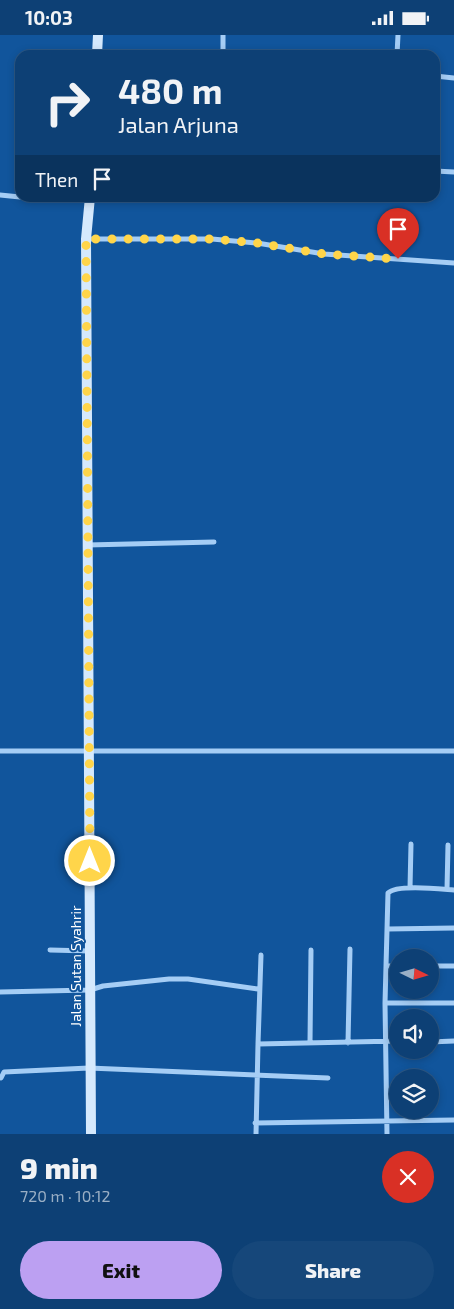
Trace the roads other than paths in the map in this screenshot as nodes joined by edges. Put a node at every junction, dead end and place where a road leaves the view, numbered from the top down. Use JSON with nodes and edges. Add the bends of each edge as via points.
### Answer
{"nodes":[{"id":1,"x":98,"y":35,"type":"edge"},
{"id":2,"x":223,"y":35,"type":"edge"},
{"id":3,"x":398,"y":35,"type":"edge"},
{"id":4,"x":98,"y":50,"type":"edge"},
{"id":5,"x":223,"y":50,"type":"edge"},
{"id":6,"x":397,"y":50,"type":"edge"},
{"id":7,"x":440,"y":77,"type":"edge"},
{"id":8,"x":454,"y":78,"type":"edge"},
{"id":9,"x":440,"y":171,"type":"edge"},
{"id":10,"x":454,"y":172,"type":"edge"},
{"id":11,"x":0,"y":195,"type":"edge"},
{"id":12,"x":15,"y":196,"type":"edge"},
{"id":13,"x":90,"y":202,"type":"edge"},
{"id":14,"x":86,"y":239,"type":"junction"},
{"id":15,"x":454,"y":263,"type":"edge"},
{"id":16,"x":214,"y":542,"type":"dead end"},
{"id":17,"x":87,"y":545,"type":"junction"},
{"id":18,"x":90,"y":750,"type":"junction"},
{"id":19,"x":0,"y":751,"type":"edge"},
{"id":20,"x":454,"y":751,"type":"edge"},
{"id":21,"x":411,"y":844,"type":"dead end"},
{"id":22,"x":448,"y":845,"type":"dead end"},
{"id":23,"x":410,"y":888,"type":"junction"},
{"id":24,"x":447,"y":889,"type":"junction"},
{"id":25,"x":454,"y":889,"type":"edge"},
{"id":26,"x":454,"y":928,"type":"edge"},
{"id":27,"x":388,"y":929,"type":"junction"},
{"id":28,"x":350,"y":949,"type":"dead end"},
{"id":29,"x":50,"y":950,"type":"dead end"},
{"id":30,"x":311,"y":950,"type":"dead end"},
{"id":31,"x":89,"y":951,"type":"junction"},
{"id":32,"x":261,"y":955,"type":"dead end"},
{"id":33,"x":386,"y":966,"type":"joint"},
{"id":34,"x":439,"y":966,"type":"edge"},
{"id":35,"x":454,"y":966,"type":"edge"},
{"id":36,"x":258,"y":989,"type":"junction"},
{"id":37,"x":90,"y":991,"type":"junction"},
{"id":38,"x":0,"y":992,"type":"edge"},
{"id":39,"x":385,"y":1003,"type":"junction"},
{"id":40,"x":454,"y":1003,"type":"edge"},
{"id":41,"x":386,"y":1041,"type":"junction"},
{"id":42,"x":454,"y":1041,"type":"edge"},
{"id":43,"x":439,"y":1042,"type":"edge"},
{"id":44,"x":310,"y":1043,"type":"junction"},
{"id":45,"x":348,"y":1043,"type":"junction"},
{"id":46,"x":258,"y":1044,"type":"junction"},
{"id":47,"x":89,"y":1068,"type":"junction"},
{"id":48,"x":257,"y":1077,"type":"junction"},
{"id":49,"x":1,"y":1078,"type":"dead end"},
{"id":50,"x":328,"y":1078,"type":"dead end"},
{"id":51,"x":387,"y":1120,"type":"junction"},
{"id":52,"x":454,"y":1120,"type":"edge"},
{"id":53,"x":255,"y":1123,"type":"junction"},
{"id":54,"x":91,"y":1134,"type":"edge"},
{"id":55,"x":256,"y":1134,"type":"edge"},
{"id":56,"x":387,"y":1134,"type":"edge"}],
"edges":[{"from":1,"to":4,"type":"street"},
{"from":2,"to":5,"type":"street"},
{"from":3,"to":6,"type":"street"},
{"from":7,"to":8,"type":"street"},
{"from":9,"to":10,"type":"street"},
{"from":11,"to":12,"type":"street"},
{"from":13,"to":14,"type":"street","name":"Jalan Sutan Syahrir"},
{"from":14,"to":15,"type":"street","via":[[212,239],[324,254]]},
{"from":14,"to":17,"type":"street","name":"Jalan Sutan Syahrir"},
{"from":16,"to":17,"type":"street"},
{"from":17,"to":18,"type":"street","name":"Jalan Sutan Syahrir"},
{"from":18,"to":19,"type":"street"},
{"from":18,"to":20,"type":"street"},
{"from":18,"to":31,"type":"street","name":"Jalan Sutan Syahrir"},
{"from":21,"to":23,"type":"street"},
{"from":22,"to":24,"type":"street"},
{"from":23,"to":24,"type":"street"},
{"from":23,"to":27,"type":"street","via":[[394,889],[388,893]]},
{"from":24,"to":25,"type":"street"},
{"from":26,"to":27,"type":"street"},
{"from":27,"to":33,"type":"street"},
{"from":28,"to":45,"type":"street"},
{"from":29,"to":31,"type":"street"},
{"from":30,"to":44,"type":"street"},
{"from":31,"to":37,"type":"street","name":"Jalan Sutan Syahrir"},
{"from":32,"to":36,"type":"street"},
{"from":33,"to":39,"type":"street"},
{"from":34,"to":35,"type":"street"},
{"from":36,"to":37,"type":"street","via":[[169,979],[103,986]]},
{"from":36,"to":46,"type":"street"},
{"from":37,"to":38,"type":"street"},
{"from":37,"to":47,"type":"street","name":"Jalan Sutan Syahrir"},
{"from":39,"to":40,"type":"street"},
{"from":39,"to":41,"type":"street"},
{"from":41,"to":45,"type":"street"},
{"from":41,"to":51,"type":"street"},
{"from":42,"to":43,"type":"street"},
{"from":44,"to":45,"type":"street"},
{"from":44,"to":46,"type":"street"},
{"from":46,"to":48,"type":"street"},
{"from":47,"to":48,"type":"street"},
{"from":47,"to":49,"type":"street","via":[[4,1072]]},
{"from":47,"to":54,"type":"street","name":"Jalan Sutan Syahrir"},
{"from":48,"to":50,"type":"street"},
{"from":48,"to":53,"type":"street"},
{"from":51,"to":52,"type":"street"},
{"from":51,"to":53,"type":"street"},
{"from":51,"to":56,"type":"street"},
{"from":53,"to":55,"type":"street"}]}
